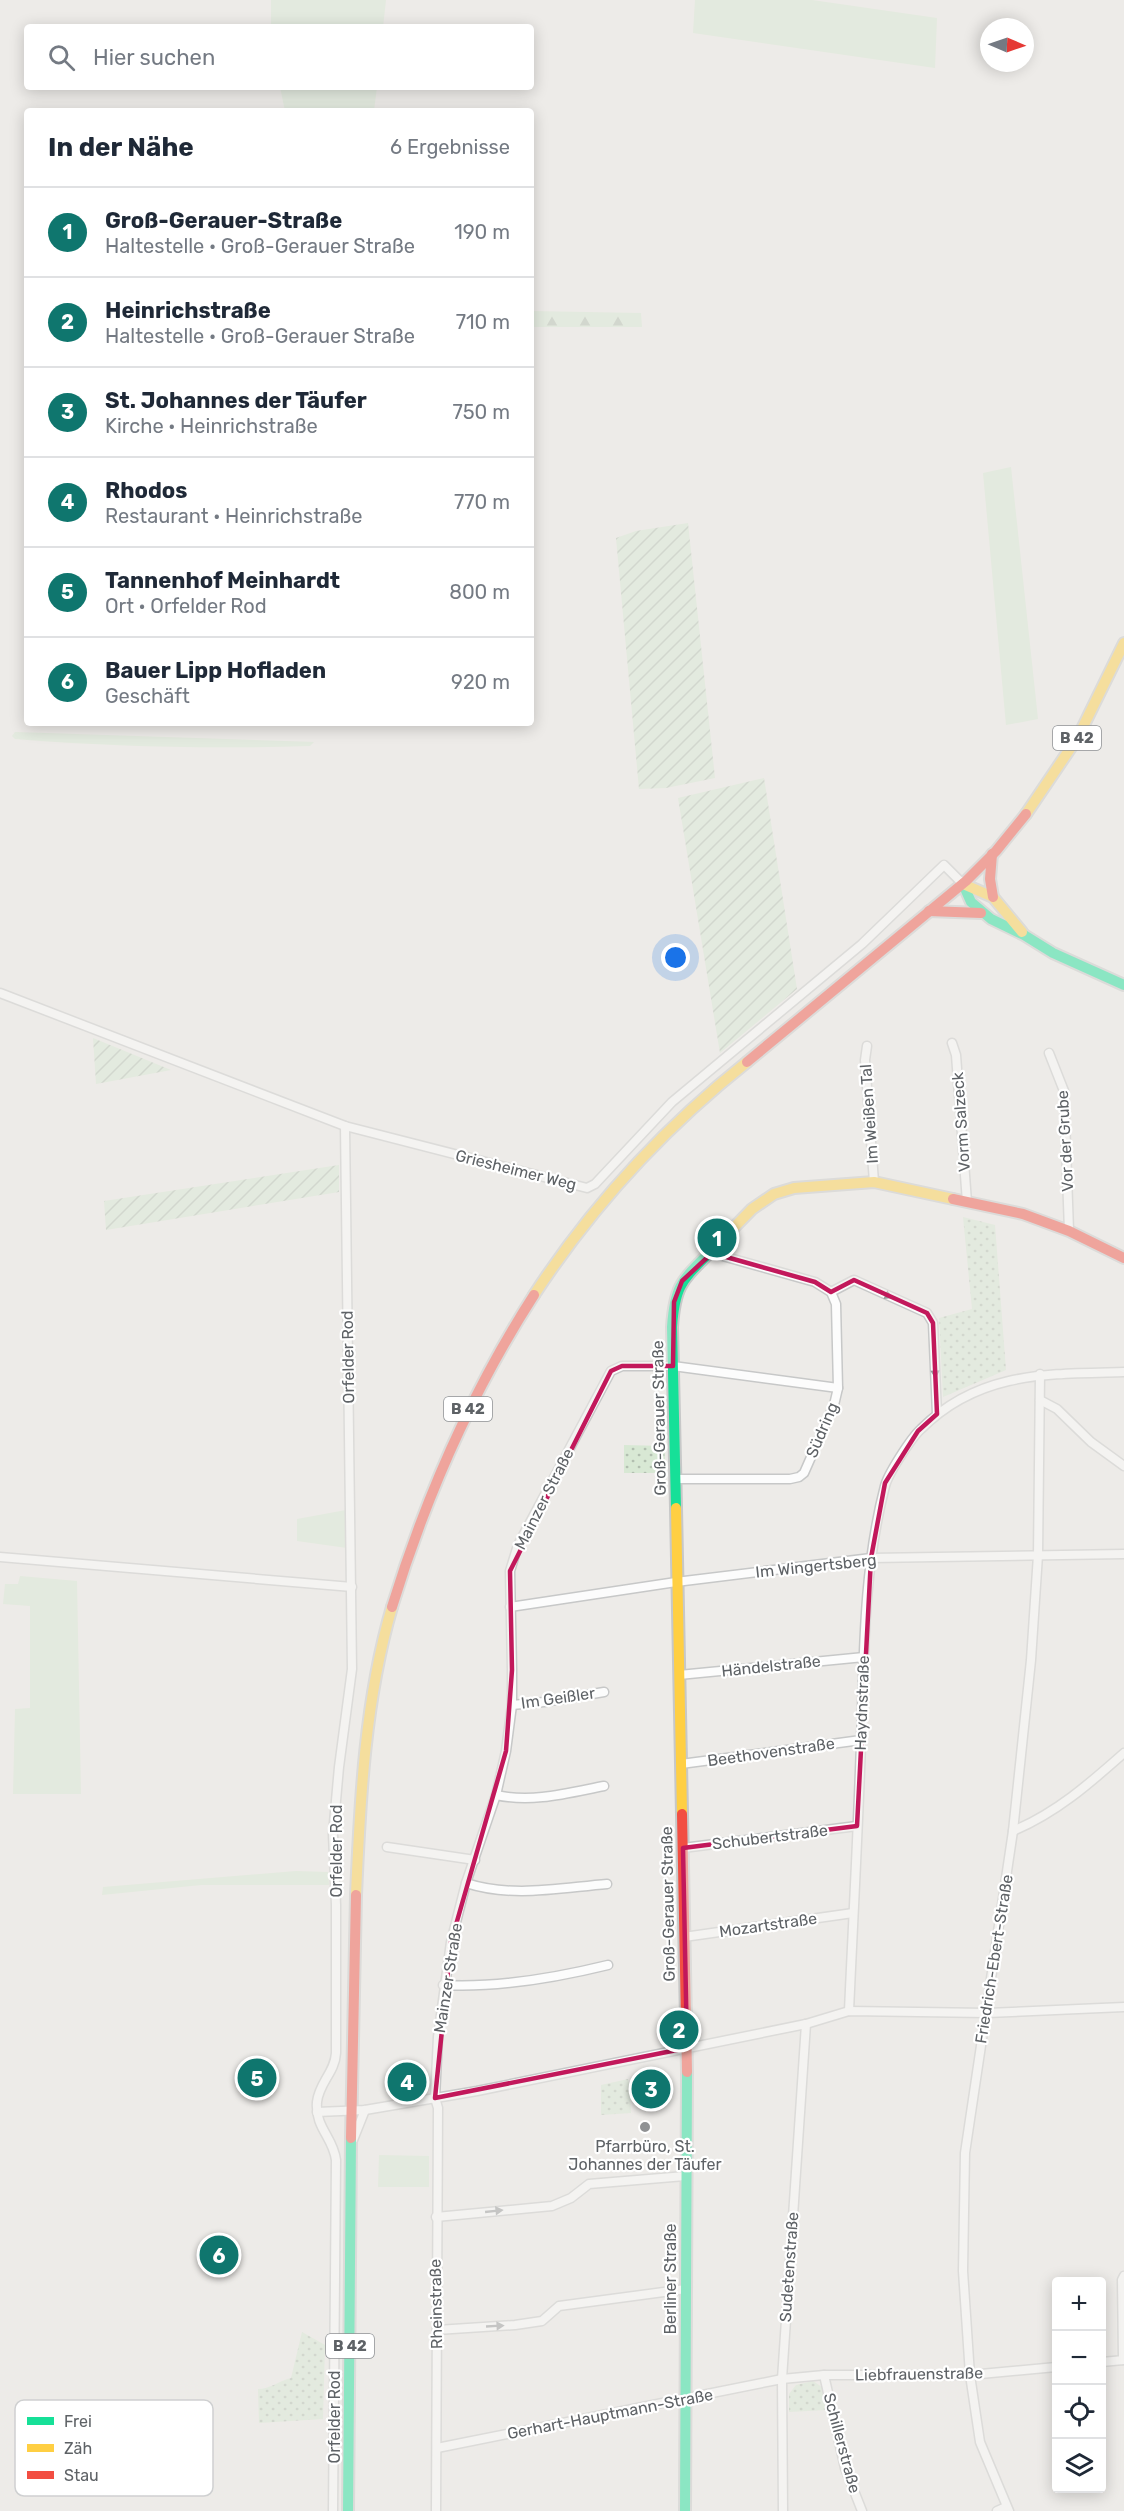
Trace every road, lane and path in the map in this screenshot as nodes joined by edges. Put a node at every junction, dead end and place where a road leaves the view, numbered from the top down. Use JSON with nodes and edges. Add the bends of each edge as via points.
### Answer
{"nodes":[{"id":1,"x":1124,"y":643,"type":"edge"},
{"id":2,"x":992,"y":854,"type":"junction"},
{"id":3,"x":963,"y":884,"type":"junction"},
{"id":4,"x":993,"y":897,"type":"junction"},
{"id":5,"x":929,"y":911,"type":"junction"},
{"id":6,"x":981,"y":912,"type":"junction"},
{"id":7,"x":1024,"y":935,"type":"junction"},
{"id":8,"x":1124,"y":984,"type":"edge"},
{"id":9,"x":0,"y":993,"type":"edge"},
{"id":10,"x":952,"y":1043,"type":"dead end"},
{"id":11,"x":867,"y":1046,"type":"dead end"},
{"id":12,"x":1049,"y":1053,"type":"dead end"},
{"id":13,"x":345,"y":1126,"type":"junction"},
{"id":14,"x":874,"y":1182,"type":"junction"},
{"id":15,"x":967,"y":1202,"type":"junction"},
{"id":16,"x":1070,"y":1231,"type":"junction"},
{"id":17,"x":712,"y":1252,"type":"junction"},
{"id":18,"x":1124,"y":1258,"type":"edge"},
{"id":19,"x":831,"y":1292,"type":"junction"},
{"id":20,"x":673,"y":1366,"type":"junction"},
{"id":21,"x":1124,"y":1372,"type":"edge"},
{"id":22,"x":1040,"y":1374,"type":"junction"},
{"id":23,"x":838,"y":1388,"type":"junction"},
{"id":24,"x":1041,"y":1400,"type":"junction"},
{"id":25,"x":937,"y":1414,"type":"junction"},
{"id":26,"x":1124,"y":1466,"type":"edge"},
{"id":27,"x":675,"y":1479,"type":"junction"},
{"id":28,"x":1124,"y":1554,"type":"edge"},
{"id":29,"x":1038,"y":1555,"type":"junction"},
{"id":30,"x":0,"y":1557,"type":"edge"},
{"id":31,"x":871,"y":1558,"type":"junction"},
{"id":32,"x":676,"y":1582,"type":"junction"},
{"id":33,"x":352,"y":1587,"type":"junction"},
{"id":34,"x":510,"y":1607,"type":"junction"},
{"id":35,"x":864,"y":1657,"type":"junction"},
{"id":36,"x":679,"y":1675,"type":"junction"},
{"id":37,"x":604,"y":1692,"type":"dead end"},
{"id":38,"x":512,"y":1705,"type":"junction"},
{"id":39,"x":861,"y":1740,"type":"junction"},
{"id":40,"x":1124,"y":1753,"type":"edge"},
{"id":41,"x":681,"y":1764,"type":"junction"},
{"id":42,"x":604,"y":1786,"type":"dead end"},
{"id":43,"x":496,"y":1795,"type":"junction"},
{"id":44,"x":857,"y":1826,"type":"junction"},
{"id":45,"x":1013,"y":1831,"type":"junction"},
{"id":46,"x":387,"y":1847,"type":"dead end"},
{"id":47,"x":683,"y":1848,"type":"junction"},
{"id":48,"x":475,"y":1860,"type":"junction"},
{"id":49,"x":466,"y":1883,"type":"junction"},
{"id":50,"x":607,"y":1884,"type":"dead end"},
{"id":51,"x":853,"y":1914,"type":"junction"},
{"id":52,"x":684,"y":1937,"type":"junction"},
{"id":53,"x":608,"y":1965,"type":"dead end"},
{"id":54,"x":444,"y":1985,"type":"junction"},
{"id":55,"x":1124,"y":2007,"type":"edge"},
{"id":56,"x":849,"y":2011,"type":"junction"},
{"id":57,"x":987,"y":2013,"type":"junction"},
{"id":58,"x":806,"y":2024,"type":"junction"},
{"id":59,"x":687,"y":2048,"type":"junction"},
{"id":60,"x":435,"y":2098,"type":"junction"},
{"id":61,"x":352,"y":2110,"type":"junction"},
{"id":62,"x":365,"y":2110,"type":"junction"},
{"id":63,"x":317,"y":2112,"type":"junction"},
{"id":64,"x":352,"y":2144,"type":"junction"},
{"id":65,"x":685,"y":2176,"type":"junction"},
{"id":66,"x":436,"y":2217,"type":"junction"},
{"id":67,"x":1124,"y":2276,"type":"edge"},
{"id":68,"x":686,"y":2289,"type":"junction"},
{"id":69,"x":437,"y":2330,"type":"junction"},
{"id":70,"x":1124,"y":2360,"type":"edge"},
{"id":71,"x":1106,"y":2362,"type":"edge"},
{"id":72,"x":1052,"y":2367,"type":"edge"},
{"id":73,"x":824,"y":2375,"type":"junction"},
{"id":74,"x":970,"y":2375,"type":"junction"},
{"id":75,"x":782,"y":2379,"type":"junction"},
{"id":76,"x":685,"y":2400,"type":"junction"},
{"id":77,"x":437,"y":2448,"type":"junction"},
{"id":78,"x":1004,"y":2510,"type":"edge"},
{"id":79,"x":333,"y":2511,"type":"edge"},
{"id":80,"x":348,"y":2511,"type":"edge"},
{"id":81,"x":436,"y":2511,"type":"edge"},
{"id":82,"x":685,"y":2511,"type":"edge"},
{"id":83,"x":783,"y":2511,"type":"edge"},
{"id":84,"x":862,"y":2511,"type":"edge"}],
"edges":[{"from":1,"to":2,"type":"main road","number":"B 42","via":[[1071,749]]},
{"from":2,"to":3,"type":"main road","number":"B 42"},
{"from":2,"to":4,"type":"main road"},
{"from":3,"to":4,"type":"main road"},
{"from":3,"to":5,"type":"main road","number":"B 42"},
{"from":3,"to":6,"type":"main road","via":[[971,902]]},
{"from":3,"to":13,"type":"street","name":"Griesheimer Weg","via":[[944,865],[862,944],[672,1102],[587,1188]]},
{"from":4,"to":7,"type":"main road"},
{"from":5,"to":6,"type":"main road"},
{"from":5,"to":61,"type":"main road","number":"B 42","via":[[707,1095],[638,1162],[587,1222],[525,1308],[466,1412],[426,1503],[386,1628],[368,1738],[356,1879]]},
{"from":6,"to":7,"type":"main road"},
{"from":7,"to":8,"type":"main road","via":[[1053,953]]},
{"from":9,"to":13,"type":"street","name":"Griesheimer Weg"},
{"from":10,"to":15,"type":"street","name":"Vorm Salzeck"},
{"from":11,"to":14,"type":"street","name":"Im Weißen Tal"},
{"from":12,"to":16,"type":"street","name":"Vor der Grube","via":[[1064,1091]]},
{"from":13,"to":33,"type":"street","name":"Orfelder Rod"},
{"from":14,"to":15,"type":"main road","name":"Groß-Gerauer Straße"},
{"from":14,"to":17,"type":"main road","name":"Groß-Gerauer Straße","via":[[794,1188],[774,1194],[752,1209]]},
{"from":15,"to":16,"type":"main road","name":"Groß-Gerauer Straße","via":[[1023,1214]]},
{"from":16,"to":18,"type":"main road","name":"Groß-Gerauer Straße"},
{"from":17,"to":19,"type":"street","via":[[815,1282]]},
{"from":17,"to":20,"type":"main road","name":"Groß-Gerauer Straße","via":[[682,1281],[674,1302]]},
{"from":19,"to":23,"type":"street","name":"Südring","via":[[837,1304]]},
{"from":19,"to":25,"type":"street","one_way":true,"via":[[854,1280],[927,1313],[933,1323]]},
{"from":20,"to":23,"type":"street","name":"Mainzer Straße"},
{"from":20,"to":27,"type":"main road","name":"Groß-Gerauer Straße"},
{"from":20,"to":34,"type":"street","name":"Mainzer Straße","via":[[622,1366],[611,1371],[519,1545],[510,1572]]},
{"from":21,"to":22,"type":"street","name":"Haydnstraße"},
{"from":22,"to":24,"type":"street","name":"Friedrich-Ebert-Straße"},
{"from":22,"to":25,"type":"street","name":"Haydnstraße","via":[[1014,1378],[974,1393]]},
{"from":23,"to":27,"type":"street","name":"Südring","via":[[813,1454],[799,1478]]},
{"from":24,"to":26,"type":"street"},
{"from":24,"to":29,"type":"street","name":"Friedrich-Ebert-Straße"},
{"from":25,"to":31,"type":"street","name":"Haydnstraße","via":[[918,1431],[885,1483]]},
{"from":27,"to":32,"type":"main road","name":"Groß-Gerauer Straße"},
{"from":28,"to":29,"type":"street","name":"Im Wingertsberg"},
{"from":29,"to":31,"type":"street","name":"Im Wingertsberg"},
{"from":29,"to":45,"type":"street","name":"Friedrich-Ebert-Straße"},
{"from":30,"to":33,"type":"street"},
{"from":31,"to":32,"type":"street","name":"Im Wingertsberg"},
{"from":31,"to":35,"type":"street","name":"Haydnstraße"},
{"from":32,"to":34,"type":"street","name":"Im Wingertsberg"},
{"from":32,"to":36,"type":"main road","name":"Groß-Gerauer Straße"},
{"from":33,"to":63,"type":"street","name":"Orfelder Rod","via":[[352,1669],[333,1834],[336,2053],[333,2070],[320,2091]]},
{"from":34,"to":38,"type":"street","name":"Mainzer Straße"},
{"from":35,"to":36,"type":"street","name":"Händelstraße"},
{"from":35,"to":39,"type":"street","name":"Haydnstraße"},
{"from":36,"to":41,"type":"main road","name":"Groß-Gerauer Straße"},
{"from":37,"to":38,"type":"street","name":"Im Geißler"},
{"from":38,"to":43,"type":"street","name":"Mainzer Straße"},
{"from":39,"to":41,"type":"street","name":"Beethovenstraße"},
{"from":39,"to":44,"type":"street","name":"Haydnstraße"},
{"from":40,"to":45,"type":"street","via":[[1069,1800]]},
{"from":41,"to":47,"type":"main road","name":"Groß-Gerauer Straße"},
{"from":42,"to":43,"type":"street","via":[[535,1799]]},
{"from":43,"to":48,"type":"street","name":"Mainzer Straße"},
{"from":44,"to":47,"type":"street","name":"Schubertstraße"},
{"from":44,"to":51,"type":"street","name":"Haydnstraße"},
{"from":45,"to":57,"type":"street","name":"Friedrich-Ebert-Straße"},
{"from":46,"to":48,"type":"street"},
{"from":47,"to":52,"type":"main road","name":"Groß-Gerauer Straße"},
{"from":48,"to":49,"type":"street","name":"Mainzer Straße"},
{"from":49,"to":50,"type":"street","via":[[506,1893]]},
{"from":49,"to":54,"type":"street","name":"Mainzer Straße"},
{"from":51,"to":52,"type":"street","name":"Mozartstraße"},
{"from":51,"to":56,"type":"street","name":"Haydnstraße"},
{"from":52,"to":59,"type":"main road","name":"Groß-Gerauer Straße"},
{"from":53,"to":54,"type":"street","via":[[476,1987]]},
{"from":54,"to":60,"type":"street","name":"Mainzer Straße"},
{"from":55,"to":57,"type":"street"},
{"from":56,"to":57,"type":"street"},
{"from":56,"to":58,"type":"street"},
{"from":57,"to":74,"type":"street","name":"Friedrich-Ebert-Straße","via":[[965,2150],[963,2271]]},
{"from":58,"to":59,"type":"street"},
{"from":58,"to":75,"type":"street","name":"Sudetenstraße"},
{"from":59,"to":60,"type":"street"},
{"from":59,"to":65,"type":"main road","name":"Berliner Straße"},
{"from":60,"to":62,"type":"street"},
{"from":60,"to":66,"type":"street","name":"Rheinstraße"},
{"from":61,"to":62,"type":"street"},
{"from":61,"to":63,"type":"street"},
{"from":61,"to":64,"type":"main road","number":"B 42"},
{"from":62,"to":64,"type":"street"},
{"from":63,"to":79,"type":"street","name":"Orfelder Rod","via":[[336,2160]]},
{"from":64,"to":80,"type":"main road","number":"B 42"},
{"from":66,"to":65,"type":"street","one_way":true,"via":[[552,2206],[589,2184]]},
{"from":65,"to":68,"type":"main road","name":"Berliner Straße"},
{"from":66,"to":69,"type":"street","name":"Rheinstraße"},
{"from":67,"to":70,"type":"street"},
{"from":69,"to":68,"type":"street","one_way":true,"via":[[542,2321],[559,2306]]},
{"from":68,"to":76,"type":"main road","name":"Berliner Straße"},
{"from":69,"to":77,"type":"street","name":"Rheinstraße"},
{"from":70,"to":71,"type":"street"},
{"from":72,"to":74,"type":"street","name":"Liebfrauenstraße"},
{"from":73,"to":74,"type":"street","name":"Liebfrauenstraße"},
{"from":73,"to":75,"type":"street","name":"Liebfrauenstraße"},
{"from":73,"to":84,"type":"street","name":"Schillerstraße","via":[[845,2468]]},
{"from":74,"to":78,"type":"street","name":"Friedrich-Ebert-Straße","via":[[980,2442]]},
{"from":75,"to":76,"type":"street","name":"Gerhart-Hauptmann-Straße"},
{"from":75,"to":83,"type":"street","name":"Sudetenstraße"},
{"from":76,"to":77,"type":"street","name":"Gerhart-Hauptmann-Straße"},
{"from":76,"to":82,"type":"main road","name":"Berliner Straße"},
{"from":77,"to":81,"type":"street","name":"Rheinstraße"}]}
